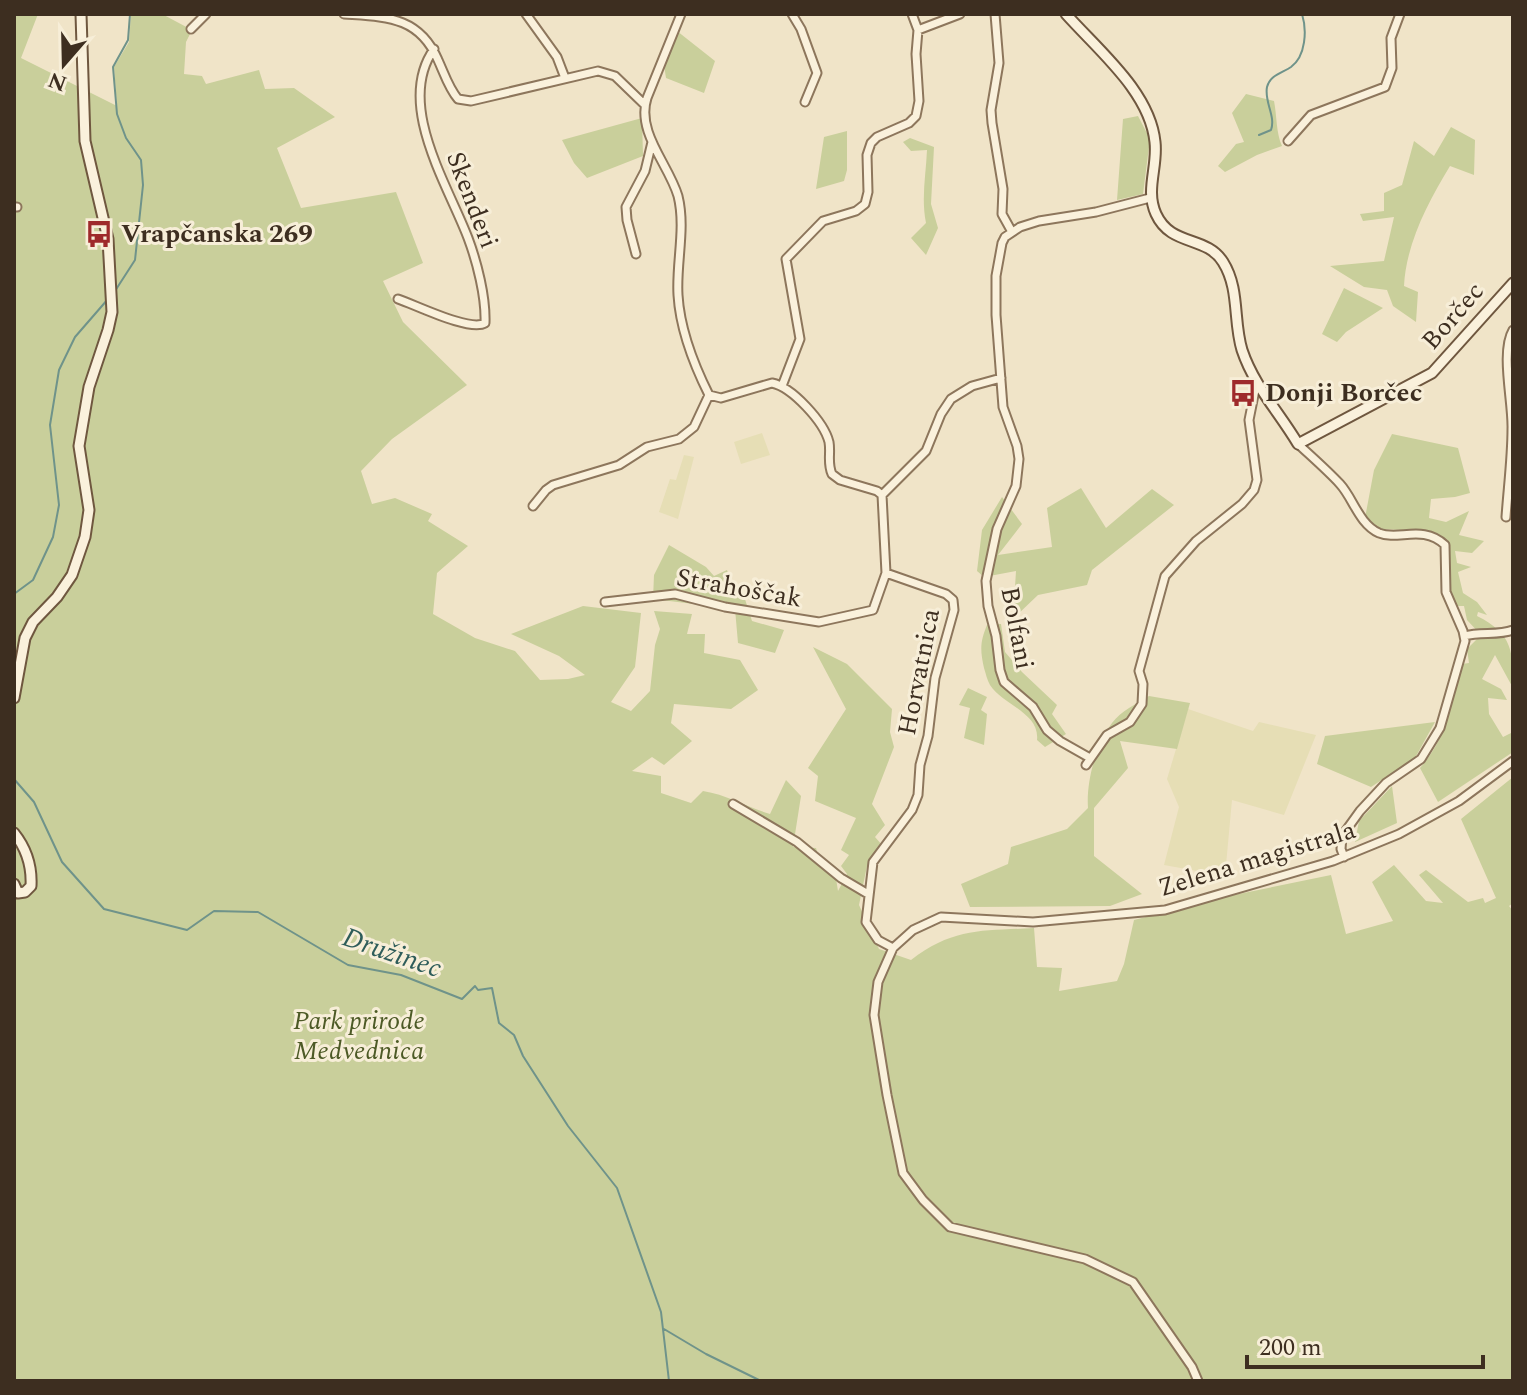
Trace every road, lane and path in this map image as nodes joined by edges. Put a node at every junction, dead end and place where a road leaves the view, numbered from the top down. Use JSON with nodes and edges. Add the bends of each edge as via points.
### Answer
{"nodes":[{"id":1,"x":81,"y":14,"type":"edge"},
{"id":2,"x":206,"y":14,"type":"edge"},
{"id":3,"x":344,"y":14,"type":"edge"},
{"id":4,"x":526,"y":14,"type":"edge"},
{"id":5,"x":681,"y":14,"type":"edge"},
{"id":6,"x":792,"y":14,"type":"edge"},
{"id":7,"x":912,"y":14,"type":"edge"},
{"id":8,"x":960,"y":14,"type":"edge"},
{"id":9,"x":995,"y":14,"type":"edge"},
{"id":10,"x":1066,"y":14,"type":"edge"},
{"id":11,"x":1400,"y":14,"type":"edge"},
{"id":12,"x":191,"y":29,"type":"dead end"},
{"id":13,"x":918,"y":30,"type":"junction"},
{"id":14,"x":434,"y":49,"type":"junction"},
{"id":15,"x":565,"y":78,"type":"junction"},
{"id":16,"x":805,"y":102,"type":"dead end"},
{"id":17,"x":645,"y":105,"type":"junction"},
{"id":18,"x":1288,"y":141,"type":"dead end"},
{"id":19,"x":652,"y":142,"type":"junction"},
{"id":20,"x":1150,"y":198,"type":"junction"},
{"id":21,"x":1012,"y":232,"type":"junction"},
{"id":22,"x":636,"y":254,"type":"dead end"},
{"id":23,"x":1513,"y":283,"type":"edge"},
{"id":24,"x":398,"y":299,"type":"dead end"},
{"id":25,"x":1513,"y":330,"type":"edge"},
{"id":26,"x":1001,"y":378,"type":"junction"},
{"id":27,"x":1256,"y":385,"type":"junction"},
{"id":28,"x":782,"y":386,"type":"junction"},
{"id":29,"x":709,"y":395,"type":"junction"},
{"id":30,"x":1298,"y":444,"type":"junction"},
{"id":31,"x":882,"y":495,"type":"junction"},
{"id":32,"x":533,"y":506,"type":"dead end"},
{"id":33,"x":1506,"y":517,"type":"dead end"},
{"id":34,"x":886,"y":573,"type":"junction"},
{"id":35,"x":605,"y":602,"type":"dead end"},
{"id":36,"x":1513,"y":630,"type":"edge"},
{"id":37,"x":1464,"y":636,"type":"junction"},
{"id":38,"x":14,"y":698,"type":"edge"},
{"id":39,"x":1513,"y":761,"type":"edge"},
{"id":40,"x":733,"y":804,"type":"dead end"},
{"id":41,"x":14,"y":833,"type":"edge"},
{"id":42,"x":1344,"y":857,"type":"junction"},
{"id":43,"x":14,"y":884,"type":"edge"},
{"id":44,"x":868,"y":894,"type":"junction"},
{"id":45,"x":893,"y":948,"type":"junction"},
{"id":46,"x":1198,"y":1381,"type":"edge"}],
"edges":[{"from":1,"to":38,"type":"street","via":[[85,141],[108,239],[112,312],[89,387],[79,446],[89,510],[85,537],[72,575],[25,638]]},
{"from":2,"to":12,"type":"street"},
{"from":3,"to":14,"type":"street","via":[[400,21]]},
{"from":4,"to":15,"type":"street","via":[[557,57]]},
{"from":5,"to":17,"type":"street"},
{"from":6,"to":16,"type":"street","via":[[817,73]]},
{"from":7,"to":13,"type":"street"},
{"from":8,"to":13,"type":"street"},
{"from":9,"to":21,"type":"street","via":[[1000,54],[992,123],[1002,214]]},
{"from":10,"to":20,"type":"street","via":[[1145,106],[1155,142]]},
{"from":11,"to":18,"type":"street","via":[[1385,87],[1311,115]]},
{"from":13,"to":28,"type":"street","via":[[916,116],[871,143],[865,204],[823,221],[785,263],[800,339]]},
{"from":14,"to":15,"type":"street","via":[[454,95],[465,101]]},
{"from":14,"to":24,"type":"street","name":"Skenderi","via":[[422,77],[420,102],[439,175],[473,252],[485,323],[465,324]]},
{"from":15,"to":17,"type":"street","via":[[608,73],[625,82]]},
{"from":17,"to":19,"type":"street"},
{"from":19,"to":22,"type":"street","via":[[645,171],[626,207]]},
{"from":19,"to":29,"type":"street","via":[[677,195],[678,300],[689,349]]},
{"from":20,"to":21,"type":"street","via":[[1039,221]]},
{"from":20,"to":27,"type":"street","via":[[1163,226],[1211,248],[1226,267],[1235,294],[1240,345]]},
{"from":21,"to":26,"type":"street","name":"Bolfani","via":[[1002,243],[996,276]]},
{"from":23,"to":30,"type":"street","name":"Borčec","via":[[1432,373]]},
{"from":25,"to":33,"type":"street","name":"Borčec","via":[[1508,351],[1513,427]]},
{"from":26,"to":27,"type":"street","name":"Bolfani","via":[[1005,417],[1019,459],[1016,486],[997,529],[986,581],[1000,670],[1004,682],[1033,707],[1047,730],[1088,762],[1107,735],[1130,722],[1142,704],[1139,671],[1165,576],[1254,490],[1249,420]]},
{"from":26,"to":31,"type":"street","via":[[951,399],[926,451]]},
{"from":27,"to":30,"type":"street"},
{"from":28,"to":29,"type":"street","via":[[772,383],[721,398]]},
{"from":28,"to":31,"type":"street","via":[[822,429],[832,474]]},
{"from":29,"to":32,"type":"street","via":[[694,427],[679,439],[553,485]]},
{"from":30,"to":37,"type":"street","via":[[1341,485],[1365,522],[1379,533],[1417,534],[1445,545],[1446,592]]},
{"from":31,"to":34,"type":"street"},
{"from":34,"to":35,"type":"street","name":"Strahoščak","via":[[873,610],[819,622],[675,594]]},
{"from":34,"to":44,"type":"street","name":"Horvatnica","via":[[946,594],[954,610],[935,678],[916,803],[873,862]]},
{"from":36,"to":37,"type":"street"},
{"from":37,"to":42,"type":"street","via":[[1440,728],[1421,759],[1386,783],[1360,811],[1342,836]]},
{"from":39,"to":42,"type":"street","name":"Zelena magistrala","via":[[1459,801]]},
{"from":40,"to":44,"type":"street"},
{"from":41,"to":43,"type":"street","via":[[26,854],[31,886],[18,893]]},
{"from":42,"to":45,"type":"street","name":"Zelena magistrala","via":[[1165,910],[1033,922],[941,917],[913,930]]},
{"from":44,"to":45,"type":"street","name":"Horvatnica","via":[[868,928]]},
{"from":45,"to":46,"type":"street","via":[[878,982],[874,1015],[903,1173],[950,1227],[1085,1259],[1133,1282]]}]}
